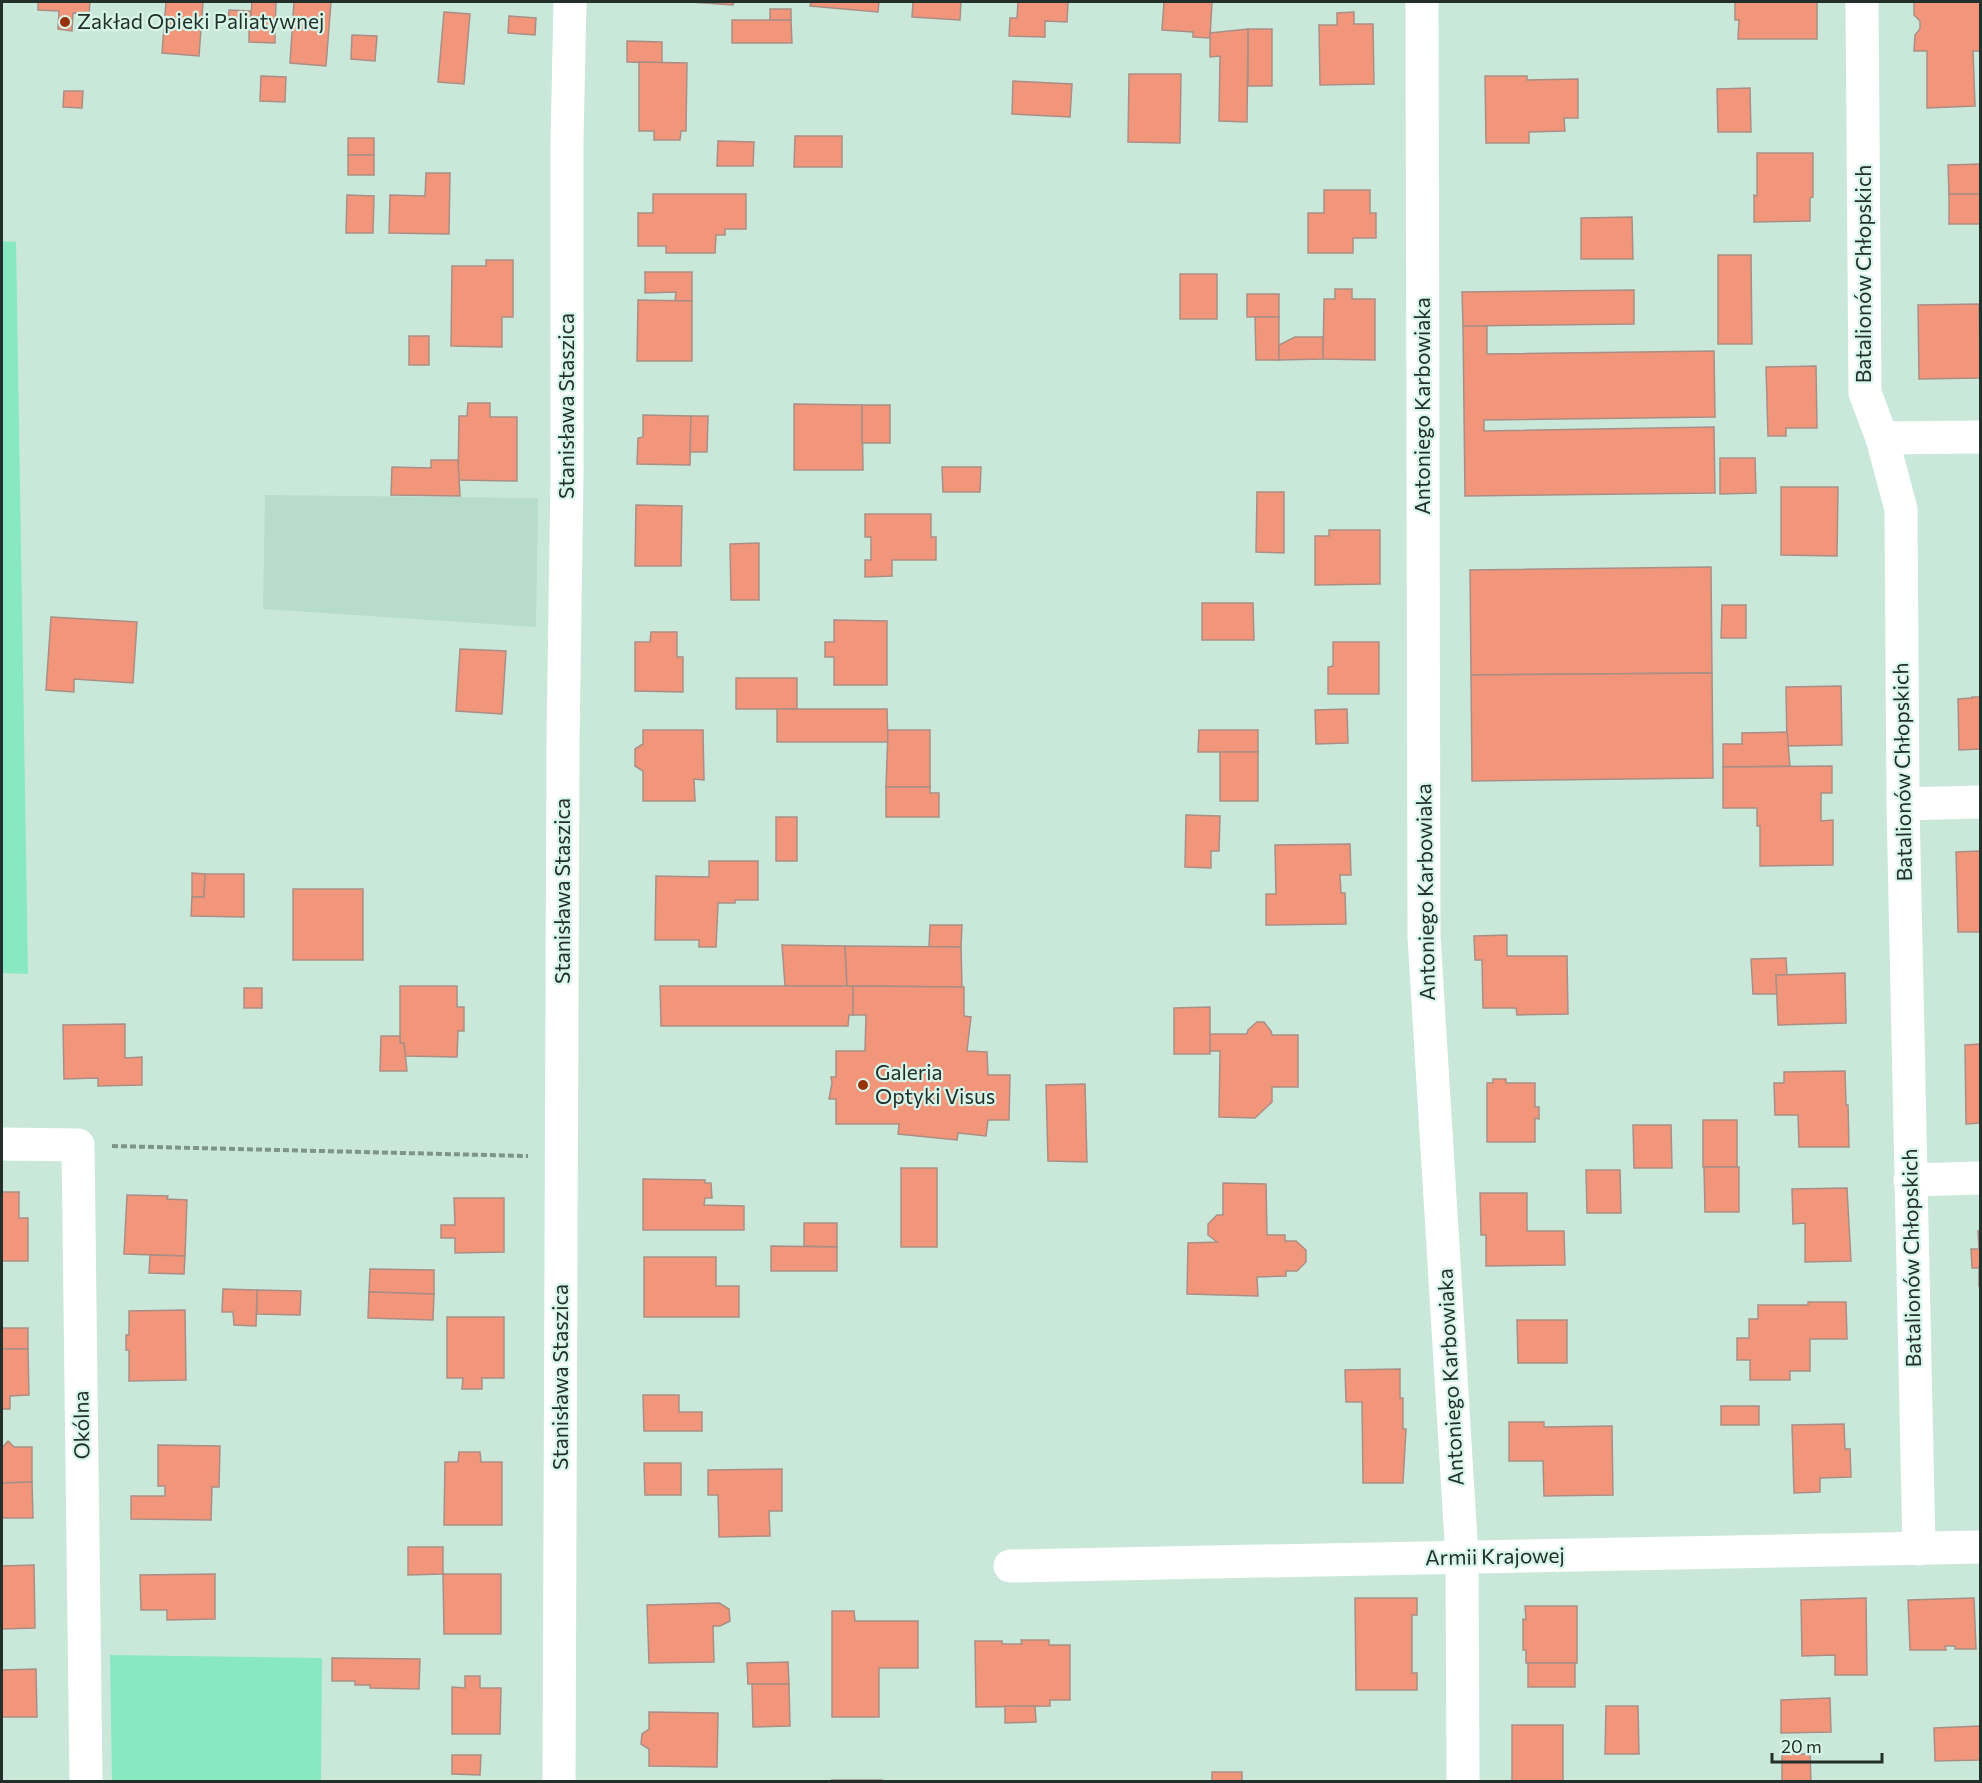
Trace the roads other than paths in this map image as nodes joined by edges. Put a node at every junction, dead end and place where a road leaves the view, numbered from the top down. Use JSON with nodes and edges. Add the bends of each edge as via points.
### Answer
{"nodes":[{"id":1,"x":570,"y":2,"type":"edge"},
{"id":2,"x":1422,"y":2,"type":"edge"},
{"id":3,"x":1862,"y":2,"type":"edge"},
{"id":4,"x":1980,"y":436,"type":"edge"},
{"id":5,"x":1882,"y":438,"type":"junction"},
{"id":6,"x":1980,"y":802,"type":"edge"},
{"id":7,"x":1903,"y":804,"type":"junction"},
{"id":8,"x":2,"y":1144,"type":"edge"},
{"id":9,"x":1980,"y":1178,"type":"edge"},
{"id":10,"x":1910,"y":1180,"type":"junction"},
{"id":11,"x":1980,"y":1547,"type":"edge"},
{"id":12,"x":1919,"y":1549,"type":"junction"},
{"id":13,"x":1462,"y":1557,"type":"junction"},
{"id":14,"x":1010,"y":1566,"type":"dead end"},
{"id":15,"x":86,"y":1782,"type":"edge"},
{"id":16,"x":559,"y":1782,"type":"edge"},
{"id":17,"x":1463,"y":1782,"type":"edge"}],
"edges":[{"from":1,"to":16,"type":"street","name":"Stanisława Staszica"},
{"from":2,"to":13,"type":"street","name":"Antoniego Karbowiaka","via":[[1424,936]]},
{"from":3,"to":5,"type":"street","name":"Batalionów Chłopskich","via":[[1865,393]]},
{"from":4,"to":5,"type":"street"},
{"from":5,"to":7,"type":"street","name":"Batalionów Chłopskich","via":[[1900,509]]},
{"from":6,"to":7,"type":"street"},
{"from":7,"to":10,"type":"street","name":"Batalionów Chłopskich"},
{"from":8,"to":15,"type":"street","name":"Okólna","via":[[78,1145]]},
{"from":9,"to":10,"type":"street"},
{"from":10,"to":12,"type":"street","name":"Batalionów Chłopskich"},
{"from":11,"to":12,"type":"street","name":"Armii Krajowej"},
{"from":12,"to":13,"type":"street","name":"Armii Krajowej"},
{"from":13,"to":14,"type":"street","name":"Armii Krajowej"},
{"from":13,"to":17,"type":"street","name":"Antoniego Karbowiaka"}]}
